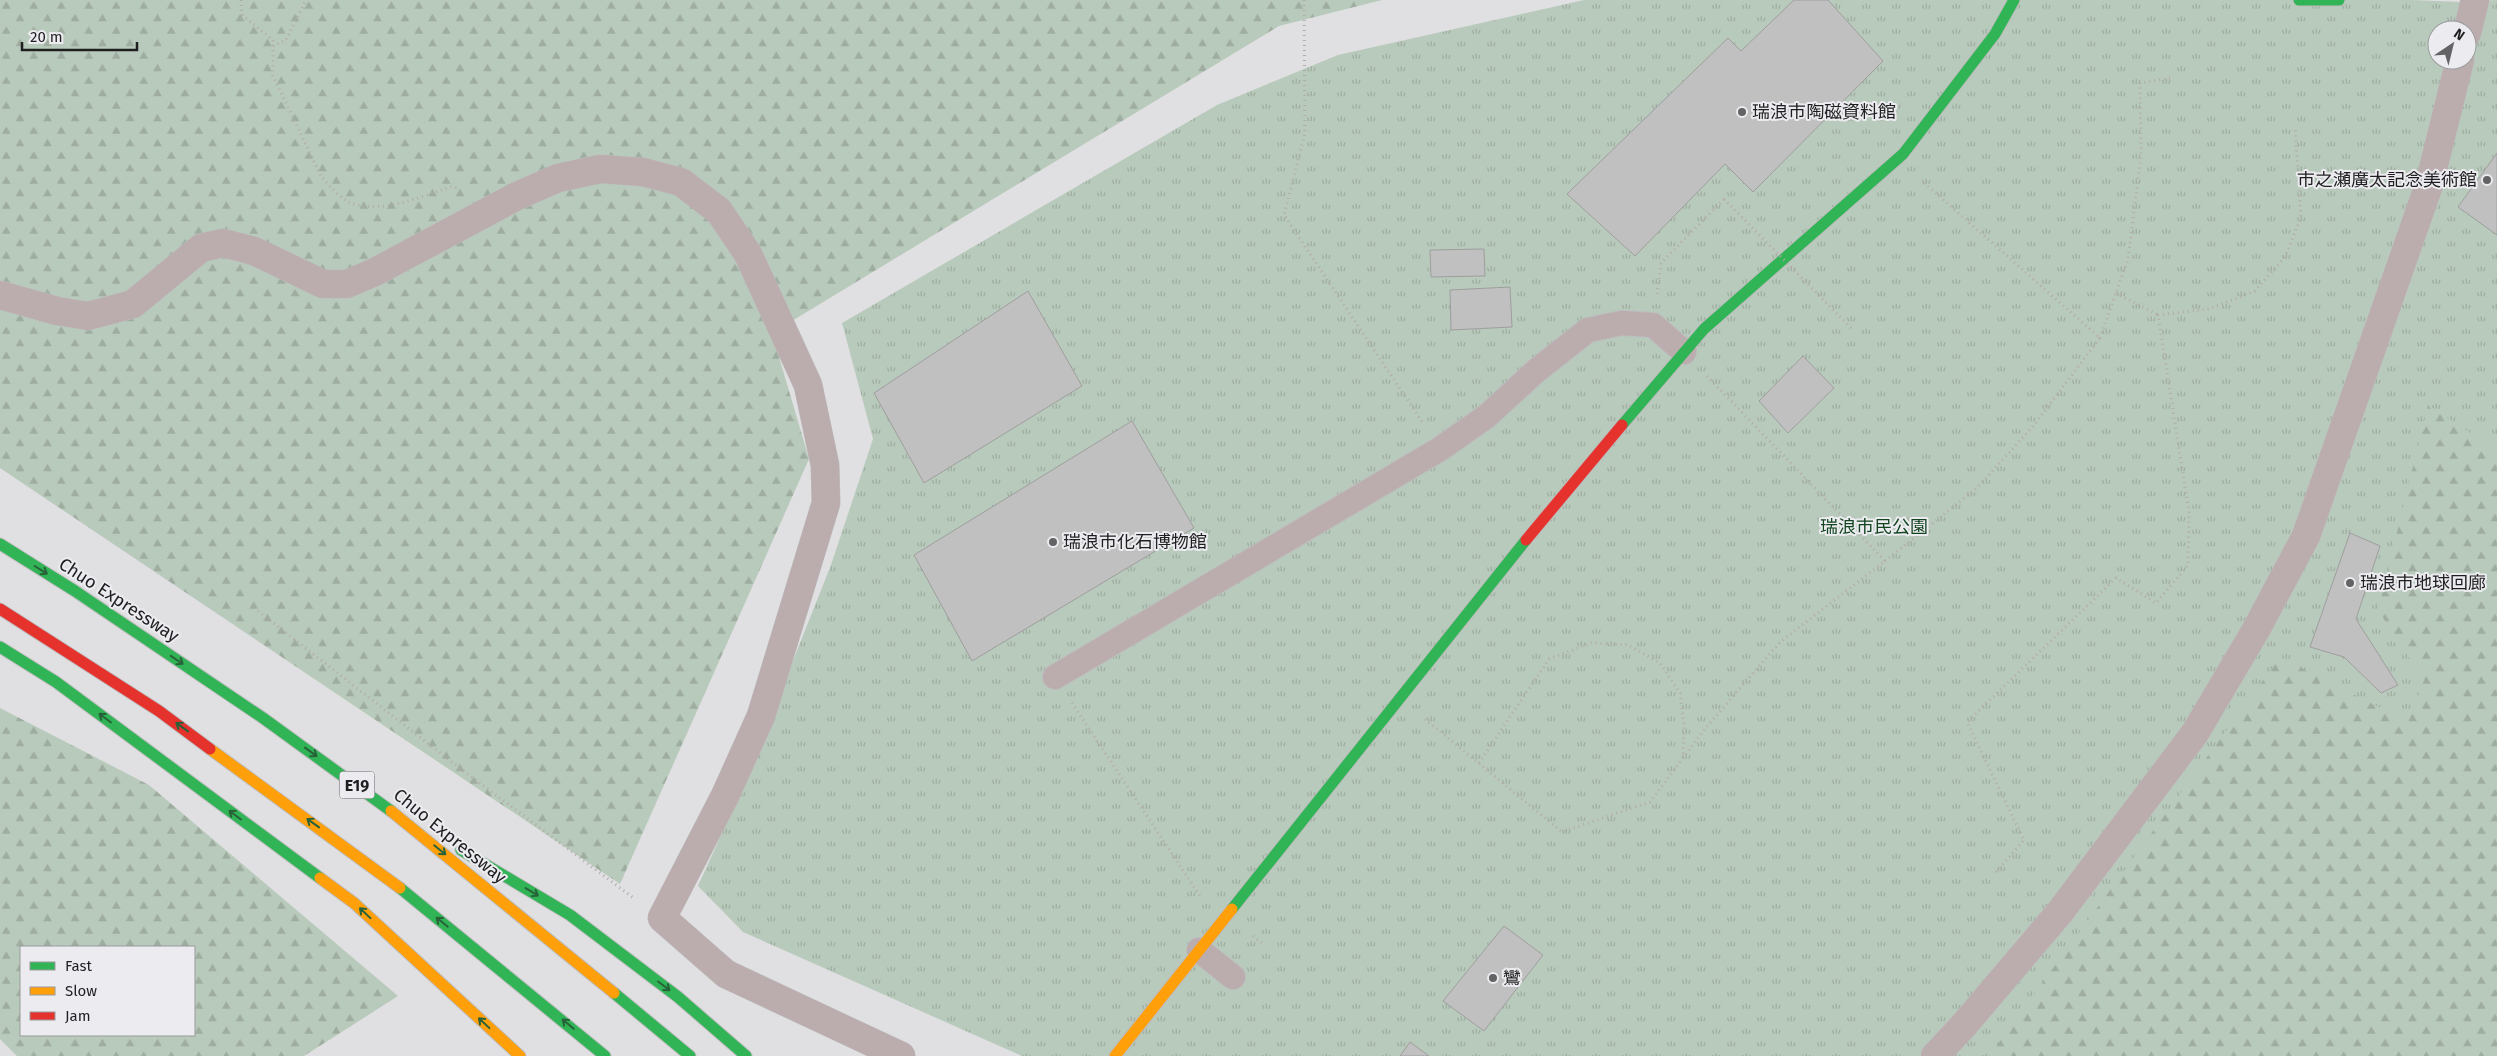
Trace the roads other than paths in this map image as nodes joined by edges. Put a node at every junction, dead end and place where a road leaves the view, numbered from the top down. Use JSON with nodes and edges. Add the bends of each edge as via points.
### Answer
{"nodes":[{"id":1,"x":2014,"y":0,"type":"edge"},
{"id":2,"x":2299,"y":0,"type":"edge"},
{"id":3,"x":2339,"y":0,"type":"edge"},
{"id":4,"x":2475,"y":0,"type":"edge"},
{"id":5,"x":2470,"y":20,"type":"edge"},
{"id":6,"x":2458,"y":70,"type":"edge"},
{"id":7,"x":0,"y":294,"type":"edge"},
{"id":8,"x":1684,"y":352,"type":"junction"},
{"id":9,"x":0,"y":544,"type":"edge"},
{"id":10,"x":0,"y":609,"type":"edge"},
{"id":11,"x":0,"y":647,"type":"edge"},
{"id":12,"x":1055,"y":677,"type":"road end"},
{"id":13,"x":384,"y":805,"type":"junction"},
{"id":14,"x":1198,"y":950,"type":"junction"},
{"id":15,"x":1233,"y":977,"type":"dead end"},
{"id":16,"x":520,"y":1056,"type":"edge"},
{"id":17,"x":605,"y":1056,"type":"edge"},
{"id":18,"x":690,"y":1056,"type":"edge"},
{"id":19,"x":746,"y":1056,"type":"edge"},
{"id":20,"x":901,"y":1056,"type":"edge"},
{"id":21,"x":1115,"y":1056,"type":"edge"},
{"id":22,"x":1934,"y":1056,"type":"edge"}],
"edges":[{"from":1,"to":8,"type":"main road","via":[[1995,34],[1897,159],[1704,329]]},
{"from":2,"to":3,"type":"main road"},
{"from":4,"to":5,"type":"street"},
{"from":6,"to":22,"type":"street","via":[[2429,185],[2306,536],[2195,733],[2060,912]]},
{"from":7,"to":20,"type":"street","via":[[57,311],[88,316],[133,304],[201,248],[223,243],[254,251],[324,284],[347,284],[517,196],[558,178],[600,169],[643,172],[681,182],[719,210],[748,254],[808,385],[825,465],[826,503],[761,716],[726,796],[662,918],[726,974]]},
{"from":8,"to":12,"type":"lane","via":[[1653,325],[1622,323],[1588,330],[1487,416],[1440,449]]},
{"from":8,"to":14,"type":"main road","via":[[1543,519]]},
{"from":9,"to":13,"type":"main road","name":"Chuo Expressway","number":"E19","one_way":true,"via":[[263,718]]},
{"from":17,"to":10,"type":"main road","one_way":true,"via":[[404,891],[159,710]]},
{"from":16,"to":11,"type":"main road","one_way":true,"via":[[354,903],[56,682]]},
{"from":13,"to":18,"type":"main road","name":"Chuo Expressway","number":"E19","one_way":true},
{"from":13,"to":19,"type":"main road","one_way":true,"via":[[570,915],[678,997]]},
{"from":14,"to":15,"type":"lane"},
{"from":14,"to":21,"type":"main road"}]}
